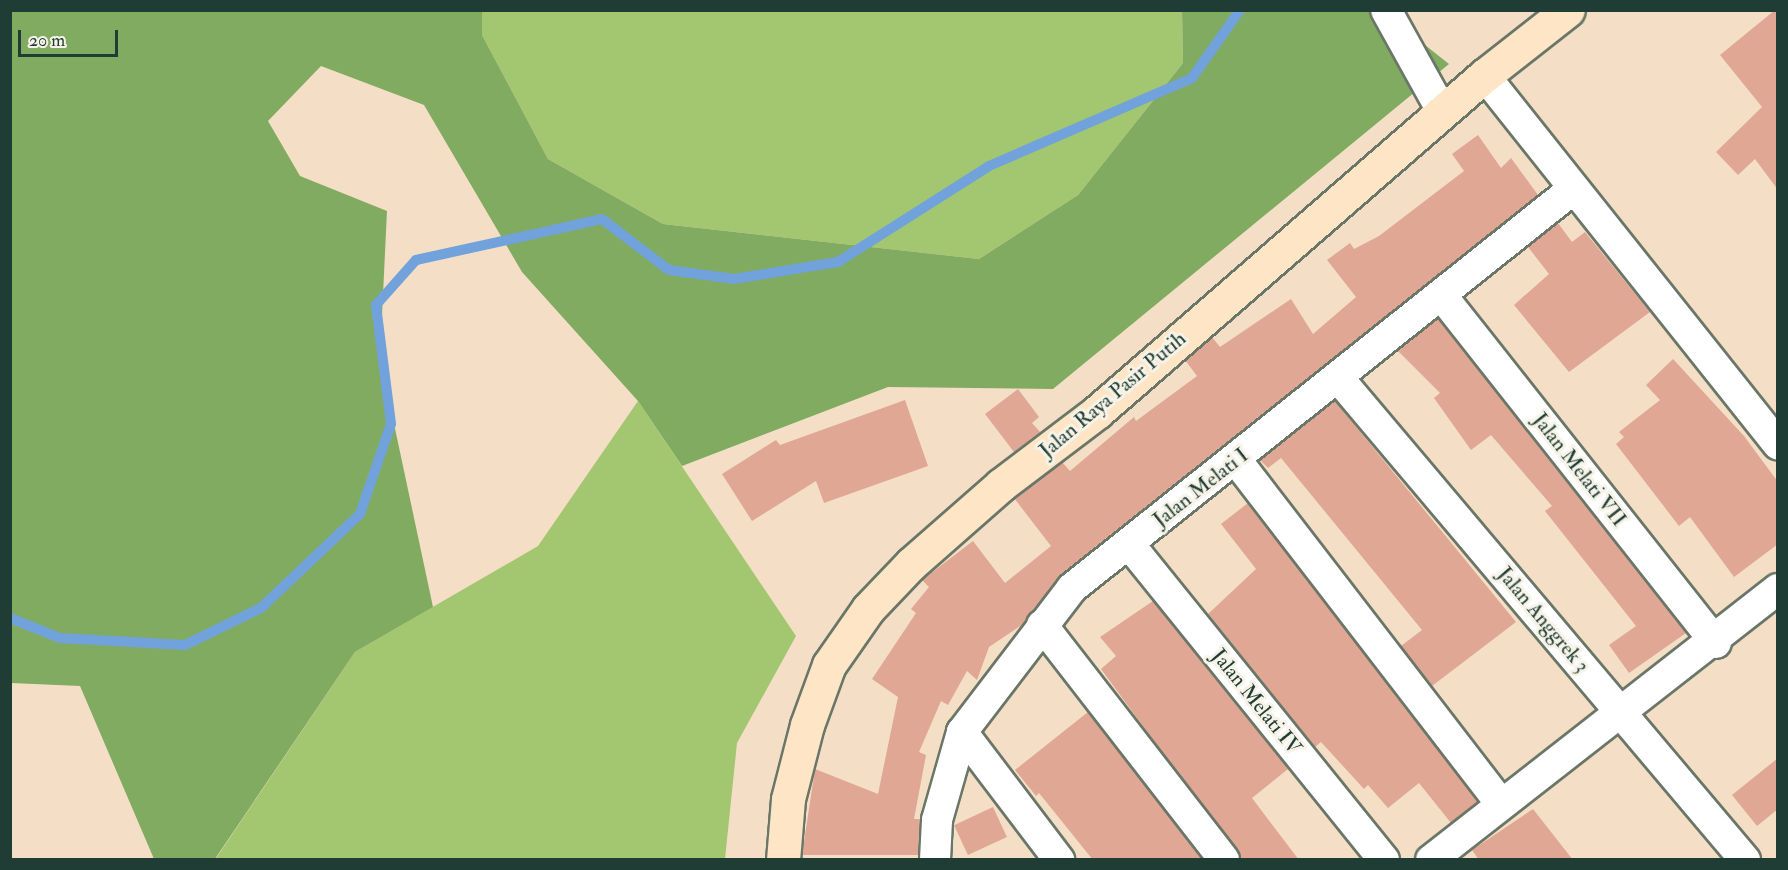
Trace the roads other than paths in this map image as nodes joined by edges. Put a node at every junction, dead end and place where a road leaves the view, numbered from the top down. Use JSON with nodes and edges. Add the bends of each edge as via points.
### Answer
{"nodes":[{"id":1,"x":1386,"y":10,"type":"edge"},
{"id":2,"x":1568,"y":10,"type":"edge"},
{"id":3,"x":1496,"y":90,"type":"dead end"},
{"id":4,"x":1442,"y":111,"type":"junction"},
{"id":5,"x":1572,"y":190,"type":"junction"},
{"id":6,"x":1442,"y":296,"type":"junction"},
{"id":7,"x":1340,"y":380,"type":"junction"},
{"id":8,"x":1778,"y":444,"type":"edge"},
{"id":9,"x":1237,"y":461,"type":"junction"},
{"id":10,"x":1129,"y":544,"type":"junction"},
{"id":11,"x":1778,"y":589,"type":"edge"},
{"id":12,"x":1042,"y":626,"type":"junction"},
{"id":13,"x":1716,"y":643,"type":"junction"},
{"id":14,"x":1623,"y":715,"type":"junction"},
{"id":15,"x":962,"y":732,"type":"junction"},
{"id":16,"x":1502,"y":804,"type":"junction"},
{"id":17,"x":783,"y":860,"type":"edge"},
{"id":18,"x":935,"y":860,"type":"edge"},
{"id":19,"x":1059,"y":860,"type":"edge"},
{"id":20,"x":1224,"y":860,"type":"edge"},
{"id":21,"x":1384,"y":860,"type":"edge"},
{"id":22,"x":1431,"y":860,"type":"edge"},
{"id":23,"x":1745,"y":860,"type":"edge"}],
"edges":[{"from":1,"to":4,"type":"street"},
{"from":2,"to":4,"type":"street","name":"Jalan Raya Pasir Putih"},
{"from":3,"to":5,"type":"street"},
{"from":4,"to":17,"type":"street","name":"Jalan Raya Pasir Putih","via":[[1097,412],[911,564],[868,609],[830,665],[807,725],[788,799]]},
{"from":5,"to":6,"type":"street","name":"Jalan Melati I"},
{"from":5,"to":8,"type":"street"},
{"from":6,"to":7,"type":"street","name":"Jalan Melati I"},
{"from":6,"to":13,"type":"street","name":"Jalan Melati VII"},
{"from":7,"to":9,"type":"street","name":"Jalan Melati I"},
{"from":7,"to":14,"type":"street","name":"Jalan Anggrek 3"},
{"from":9,"to":10,"type":"street","name":"Jalan Melati I"},
{"from":9,"to":16,"type":"street"},
{"from":10,"to":12,"type":"street","name":"Jalan Melati I","via":[[1072,588]]},
{"from":10,"to":21,"type":"street","name":"Jalan Melati IV"},
{"from":11,"to":13,"type":"street"},
{"from":12,"to":15,"type":"street","name":"Jalan Melati I"},
{"from":12,"to":20,"type":"street"},
{"from":13,"to":14,"type":"street"},
{"from":14,"to":16,"type":"street"},
{"from":14,"to":23,"type":"street","name":"Jalan Anggrek 3"},
{"from":15,"to":18,"type":"street","name":"Jalan Melati I","via":[[937,820]]},
{"from":15,"to":19,"type":"street"},
{"from":16,"to":22,"type":"street"}]}
